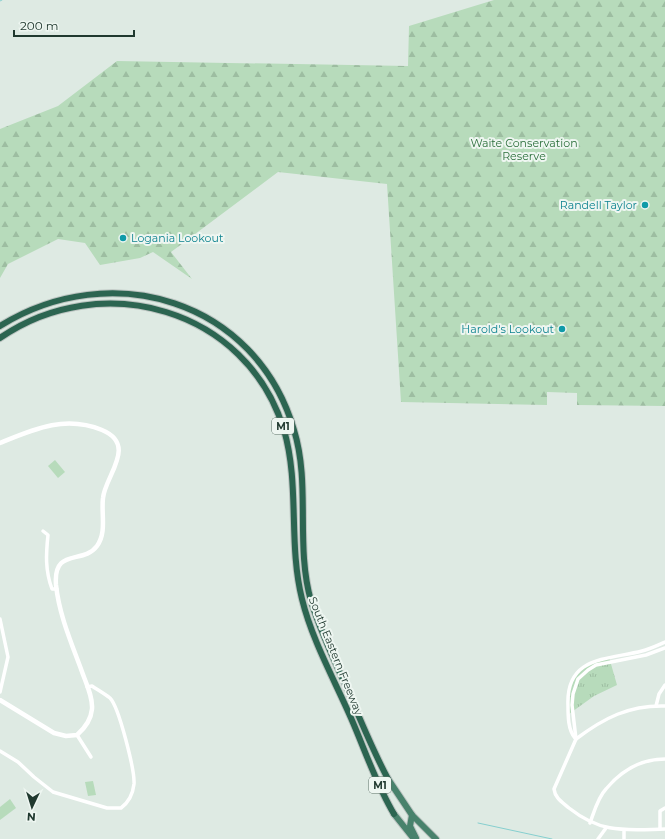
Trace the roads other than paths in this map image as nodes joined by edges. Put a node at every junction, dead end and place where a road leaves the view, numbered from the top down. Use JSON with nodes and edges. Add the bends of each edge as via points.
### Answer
{"nodes":[{"id":1,"x":0,"y":326,"type":"edge"},
{"id":2,"x":0,"y":338,"type":"edge"},
{"id":3,"x":0,"y":443,"type":"edge"},
{"id":4,"x":43,"y":531,"type":"dead end"},
{"id":5,"x":57,"y":589,"type":"junction"},
{"id":6,"x":0,"y":619,"type":"edge"},
{"id":7,"x":665,"y":642,"type":"edge"},
{"id":8,"x":665,"y":648,"type":"edge"},
{"id":9,"x":665,"y":685,"type":"edge"},
{"id":10,"x":87,"y":687,"type":"junction"},
{"id":11,"x":0,"y":692,"type":"edge"},
{"id":12,"x":0,"y":700,"type":"edge"},
{"id":13,"x":656,"y":706,"type":"junction"},
{"id":14,"x":665,"y":706,"type":"edge"},
{"id":15,"x":77,"y":735,"type":"junction"},
{"id":16,"x":576,"y":739,"type":"junction"},
{"id":17,"x":0,"y":751,"type":"edge"},
{"id":18,"x":91,"y":757,"type":"dead end"},
{"id":19,"x":665,"y":760,"type":"edge"},
{"id":20,"x":665,"y":808,"type":"edge"},
{"id":21,"x":412,"y":815,"type":"junction"},
{"id":22,"x":590,"y":823,"type":"junction"},
{"id":23,"x":606,"y":828,"type":"junction"},
{"id":24,"x":660,"y":829,"type":"junction"},
{"id":25,"x":665,"y":829,"type":"edge"},
{"id":26,"x":624,"y":830,"type":"junction"},
{"id":27,"x":414,"y":839,"type":"edge"},
{"id":28,"x":417,"y":839,"type":"edge"},
{"id":29,"x":436,"y":839,"type":"edge"},
{"id":30,"x":598,"y":839,"type":"edge"},
{"id":31,"x":624,"y":839,"type":"edge"}],
"edges":[{"from":1,"to":21,"type":"highway","name":"South Eastern Freeway","number":"M1","via":[[30,309],[56,299],[99,293],[142,295],[163,299],[202,316],[237,340],[257,360],[287,409],[299,450],[303,492],[304,557],[311,600],[329,648],[388,779]]},
{"from":2,"to":27,"type":"highway","name":"South Eastern Freeway","number":"M1","via":[[22,324],[62,308],[104,302],[126,303],[168,312],[200,326],[224,342],[254,372],[276,409],[289,449],[292,470],[294,557],[302,600],[377,779],[394,814]]},
{"from":3,"to":5,"type":"street","via":[[44,426],[66,424],[102,430],[113,438],[118,447],[117,463],[102,499],[103,524],[100,541],[89,552],[61,563],[56,573]]},
{"from":4,"to":5,"type":"street","via":[[48,535],[45,557],[47,572],[52,589]]},
{"from":5,"to":10,"type":"street","via":[[59,605]]},
{"from":6,"to":11,"type":"street","via":[[8,657]]},
{"from":7,"to":16,"type":"street","via":[[644,651],[594,661],[578,672],[573,678],[568,695],[571,730]]},
{"from":8,"to":16,"type":"street","via":[[646,655],[596,665],[578,679],[572,705]]},
{"from":9,"to":13,"type":"street"},
{"from":10,"to":15,"type":"street","via":[[92,712],[89,722]]},
{"from":10,"to":17,"type":"street","via":[[92,686],[110,698],[125,739],[134,783],[130,799],[121,808],[107,808],[53,792],[18,762]]},
{"from":12,"to":15,"type":"street","via":[[54,733]]},
{"from":13,"to":14,"type":"street"},
{"from":13,"to":16,"type":"street","via":[[634,708],[612,717],[590,728]]},
{"from":15,"to":18,"type":"street"},
{"from":16,"to":22,"type":"street","via":[[556,783],[554,794]]},
{"from":19,"to":22,"type":"street","via":[[637,764],[619,776],[605,790]]},
{"from":20,"to":24,"type":"street","via":[[660,811]]},
{"from":21,"to":28,"type":"highway","via":[[410,826]]},
{"from":21,"to":29,"type":"highway","number":"M1"},
{"from":22,"to":23,"type":"street"},
{"from":23,"to":26,"type":"street"},
{"from":23,"to":30,"type":"street"},
{"from":24,"to":25,"type":"street"},
{"from":24,"to":26,"type":"street"},
{"from":26,"to":31,"type":"street"}]}
